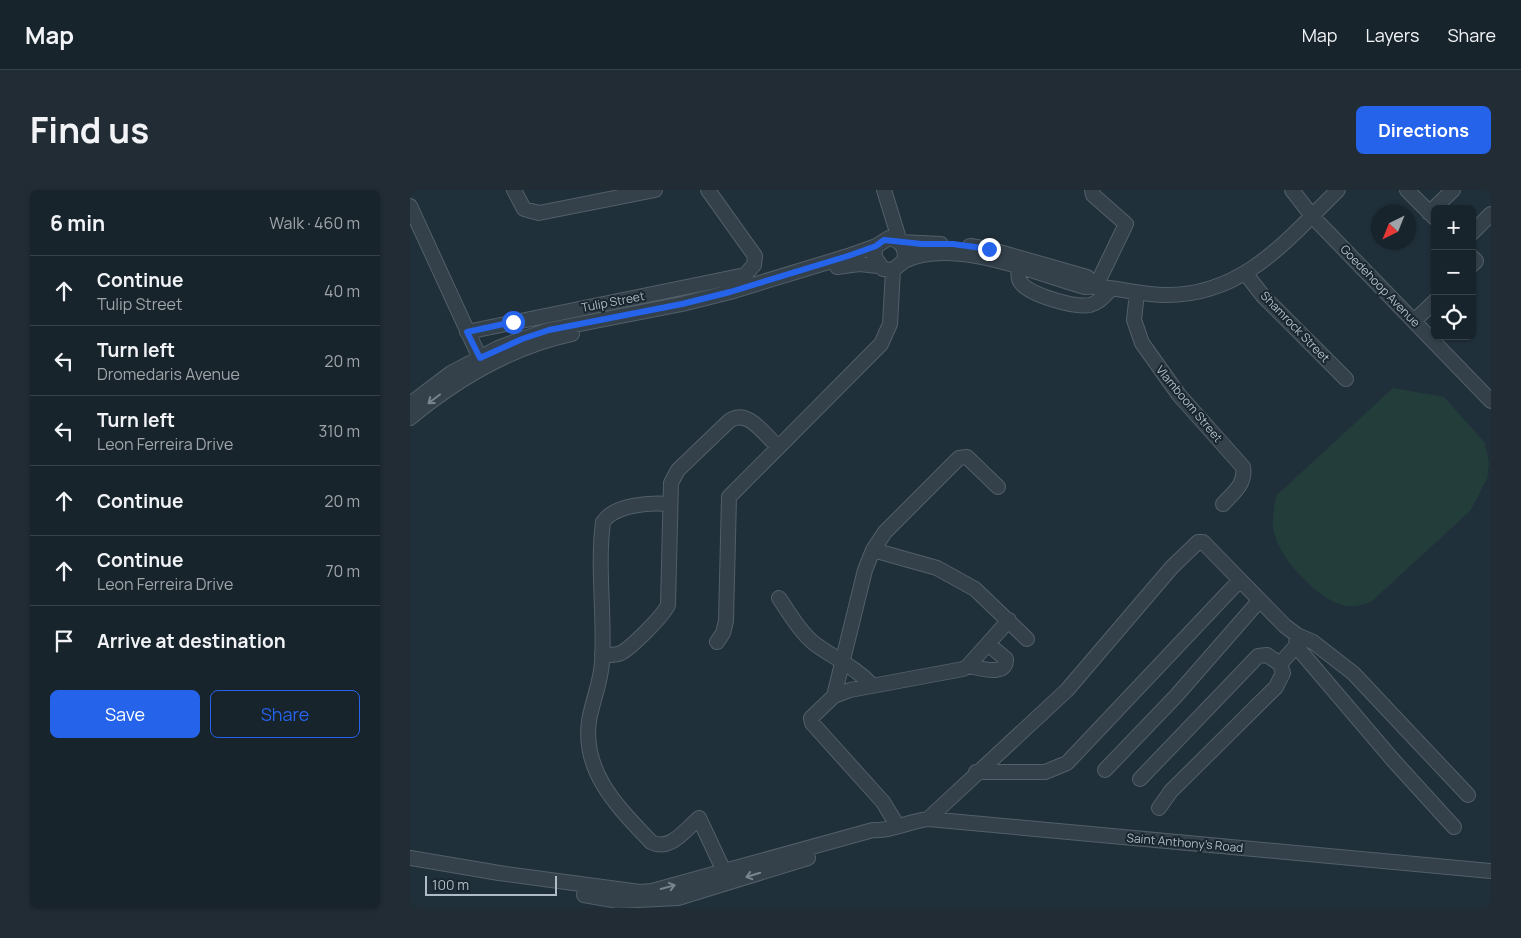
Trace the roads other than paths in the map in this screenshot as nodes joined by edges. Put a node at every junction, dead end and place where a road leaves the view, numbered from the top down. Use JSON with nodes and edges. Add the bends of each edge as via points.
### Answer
{"nodes":[{"id":1,"x":514,"y":190,"type":"edge"},
{"id":2,"x":655,"y":190,"type":"edge"},
{"id":3,"x":708,"y":190,"type":"edge"},
{"id":4,"x":884,"y":190,"type":"edge"},
{"id":5,"x":1092,"y":190,"type":"edge"},
{"id":6,"x":1292,"y":190,"type":"edge"},
{"id":7,"x":1338,"y":190,"type":"edge"},
{"id":8,"x":1408,"y":190,"type":"edge"},
{"id":9,"x":1453,"y":190,"type":"edge"},
{"id":10,"x":1441,"y":205,"type":"edge"},
{"id":11,"x":410,"y":206,"type":"edge"},
{"id":12,"x":890,"y":207,"type":"junction"},
{"id":13,"x":1491,"y":214,"type":"edge"},
{"id":14,"x":1431,"y":215,"type":"edge"},
{"id":15,"x":1312,"y":216,"type":"junction"},
{"id":16,"x":1476,"y":229,"type":"edge"},
{"id":17,"x":900,"y":242,"type":"junction"},
{"id":18,"x":878,"y":244,"type":"junction"},
{"id":19,"x":904,"y":261,"type":"junction"},
{"id":20,"x":1020,"y":263,"type":"junction"},
{"id":21,"x":878,"y":266,"type":"junction"},
{"id":22,"x":893,"y":270,"type":"junction"},
{"id":23,"x":1246,"y":274,"type":"junction"},
{"id":24,"x":1096,"y":286,"type":"junction"},
{"id":25,"x":1111,"y":289,"type":"junction"},
{"id":26,"x":1137,"y":294,"type":"junction"},
{"id":27,"x":1431,"y":305,"type":"edge"},
{"id":28,"x":1414,"y":321,"type":"junction"},
{"id":29,"x":467,"y":332,"type":"junction"},
{"id":30,"x":482,"y":363,"type":"junction"},
{"id":31,"x":1346,"y":379,"type":"dead end"},
{"id":32,"x":1491,"y":401,"type":"edge"},
{"id":33,"x":410,"y":404,"type":"edge"},
{"id":34,"x":410,"y":418,"type":"edge"},
{"id":35,"x":778,"y":447,"type":"junction"},
{"id":36,"x":998,"y":487,"type":"dead end"},
{"id":37,"x":669,"y":504,"type":"junction"},
{"id":38,"x":1223,"y":504,"type":"dead end"},
{"id":39,"x":873,"y":550,"type":"junction"},
{"id":40,"x":1240,"y":580,"type":"junction"},
{"id":41,"x":779,"y":598,"type":"dead end"},
{"id":42,"x":1259,"y":601,"type":"junction"},
{"id":43,"x":1009,"y":620,"type":"junction"},
{"id":44,"x":1027,"y":639,"type":"dead end"},
{"id":45,"x":1296,"y":640,"type":"junction"},
{"id":46,"x":717,"y":642,"type":"dead end"},
{"id":47,"x":988,"y":644,"type":"junction"},
{"id":48,"x":602,"y":654,"type":"junction"},
{"id":49,"x":842,"y":660,"type":"junction"},
{"id":50,"x":1280,"y":664,"type":"junction"},
{"id":51,"x":968,"y":666,"type":"junction"},
{"id":52,"x":872,"y":685,"type":"junction"},
{"id":53,"x":834,"y":696,"type":"junction"},
{"id":54,"x":1104,"y":770,"type":"dead end"},
{"id":55,"x":976,"y":772,"type":"junction"},
{"id":56,"x":1140,"y":779,"type":"dead end"},
{"id":57,"x":1468,"y":795,"type":"dead end"},
{"id":58,"x":1159,"y":808,"type":"dead end"},
{"id":59,"x":928,"y":820,"type":"junction"},
{"id":60,"x":897,"y":825,"type":"junction"},
{"id":61,"x":1454,"y":827,"type":"dead end"},
{"id":62,"x":410,"y":858,"type":"edge"},
{"id":63,"x":1491,"y":871,"type":"edge"},
{"id":64,"x":727,"y":877,"type":"junction"}],
"edges":[{"from":1,"to":2,"type":"street","via":[[524,209],[539,213]]},
{"from":3,"to":29,"type":"street","name":"Tulip Street","via":[[755,256],[749,273],[733,279]]},
{"from":4,"to":12,"type":"street"},
{"from":5,"to":24,"type":"street","via":[[1093,195],[1126,226]]},
{"from":6,"to":15,"type":"street","name":"Goedehoop Avenue"},
{"from":7,"to":15,"type":"street"},
{"from":8,"to":14,"type":"street"},
{"from":9,"to":10,"type":"street"},
{"from":11,"to":29,"type":"street"},
{"from":12,"to":17,"type":"street"},
{"from":12,"to":18,"type":"street"},
{"from":13,"to":16,"type":"street"},
{"from":15,"to":23,"type":"street"},
{"from":15,"to":28,"type":"street","name":"Goedehoop Avenue"},
{"from":17,"to":18,"type":"street","via":[[890,238]]},
{"from":17,"to":19,"type":"street","via":[[905,251]]},
{"from":17,"to":20,"type":"street","via":[[989,249]]},
{"from":18,"to":21,"type":"street","via":[[874,256]]},
{"from":18,"to":30,"type":"street","via":[[787,275],[692,302],[549,330],[514,342]]},
{"from":19,"to":20,"type":"street","via":[[925,253],[957,253]]},
{"from":19,"to":22,"type":"street"},
{"from":20,"to":24,"type":"street","via":[[1085,287]]},
{"from":20,"to":25,"type":"street","via":[[1018,279],[1022,284],[1049,298],[1075,305],[1094,304]]},
{"from":21,"to":22,"type":"street"},
{"from":21,"to":30,"type":"street","via":[[848,265],[724,301],[562,336]]},
{"from":22,"to":35,"type":"street","via":[[890,324],[880,344]]},
{"from":23,"to":26,"type":"street","via":[[1193,293]]},
{"from":23,"to":31,"type":"street","name":"Shamrock Street","via":[[1263,296]]},
{"from":24,"to":25,"type":"street"},
{"from":25,"to":26,"type":"street"},
{"from":26,"to":38,"type":"street","name":"Vlamboom Street","via":[[1134,320],[1142,343],[1175,390],[1243,467],[1241,484]]},
{"from":27,"to":28,"type":"street"},
{"from":28,"to":32,"type":"street","name":"Goedehoop Avenue"},
{"from":29,"to":30,"type":"street"},
{"from":30,"to":33,"type":"street","via":[[436,384]]},
{"from":30,"to":34,"type":"street","one_way":true},
{"from":35,"to":37,"type":"street","via":[[747,418],[732,419],[674,476]]},
{"from":35,"to":46,"type":"street","via":[[729,497],[726,621]]},
{"from":36,"to":39,"type":"street","via":[[967,457],[959,458],[885,532]]},
{"from":37,"to":48,"type":"street","via":[[669,598],[666,610],[624,651]]},
{"from":37,"to":48,"type":"street","via":[[645,503],[612,514],[603,522]]},
{"from":39,"to":43,"type":"street","via":[[937,568],[982,594]]},
{"from":39,"to":49,"type":"street"},
{"from":40,"to":42,"type":"street"},
{"from":40,"to":55,"type":"street","via":[[1067,763],[1044,772]]},
{"from":40,"to":55,"type":"street","via":[[1203,542],[1198,542],[1172,567],[1067,690]]},
{"from":41,"to":49,"type":"street","via":[[804,633]]},
{"from":42,"to":45,"type":"street"},
{"from":42,"to":54,"type":"street","via":[[1176,696]]},
{"from":43,"to":44,"type":"street"},
{"from":43,"to":47,"type":"street"},
{"from":45,"to":50,"type":"street"},
{"from":45,"to":57,"type":"street","via":[[1313,642],[1353,673]]},
{"from":45,"to":61,"type":"street","via":[[1393,760]]},
{"from":47,"to":51,"type":"street"},
{"from":47,"to":51,"type":"street","via":[[1006,659],[1003,669]]},
{"from":48,"to":64,"type":"street","via":[[589,724],[589,745],[603,786],[612,800],[657,845],[670,843],[698,818]]},
{"from":49,"to":52,"type":"street"},
{"from":49,"to":53,"type":"street"},
{"from":50,"to":56,"type":"street","via":[[1267,655],[1258,656]]},
{"from":50,"to":58,"type":"street","via":[[1282,676],[1276,687],[1171,791]]},
{"from":51,"to":52,"type":"street","via":[[950,673]]},
{"from":52,"to":53,"type":"street"},
{"from":53,"to":60,"type":"street","via":[[814,713],[812,723],[883,802]]},
{"from":55,"to":59,"type":"street"},
{"from":59,"to":60,"type":"street","name":"Saint Anthony's Road"},
{"from":59,"to":63,"type":"street","name":"Saint Anthony's Road"},
{"from":60,"to":64,"type":"street","name":"Saint Anthony's Road","via":[[880,831],[876,836]]},
{"from":62,"to":64,"type":"street","name":"Saint Anthony's Road","via":[[618,901],[678,898]]}]}
